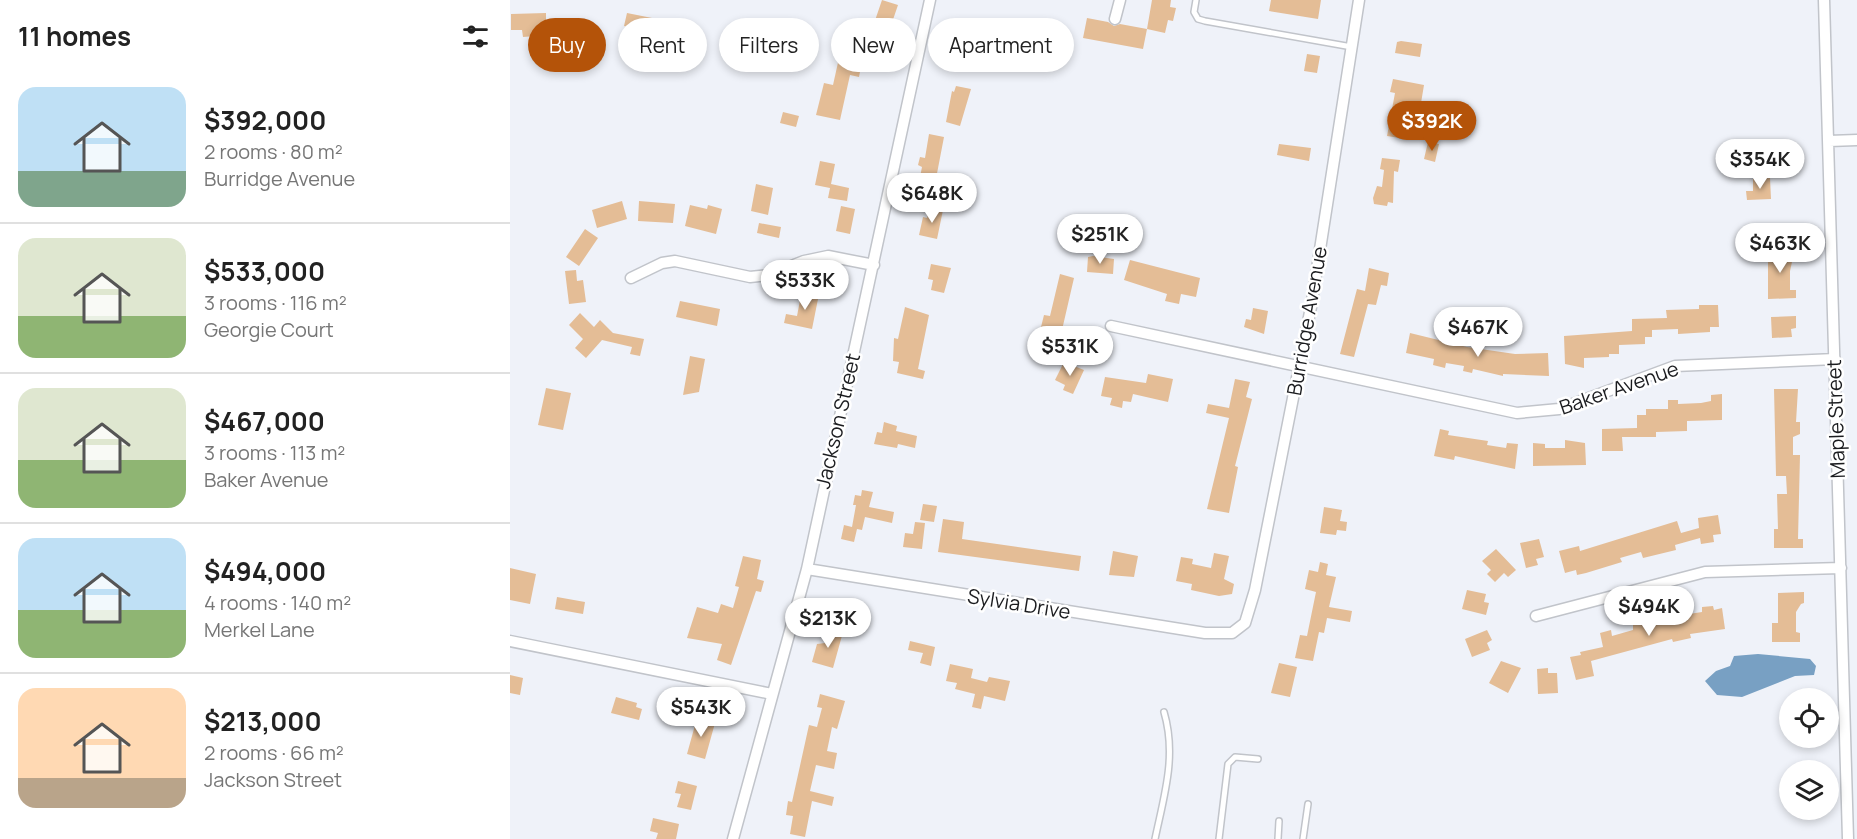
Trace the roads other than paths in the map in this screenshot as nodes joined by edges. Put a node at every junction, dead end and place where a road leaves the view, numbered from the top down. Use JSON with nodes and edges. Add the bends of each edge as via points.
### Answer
{"nodes":[{"id":1,"x":930,"y":0,"type":"edge"},
{"id":2,"x":1120,"y":0,"type":"edge"},
{"id":3,"x":1196,"y":0,"type":"edge"},
{"id":4,"x":1359,"y":0,"type":"edge"},
{"id":5,"x":1824,"y":0,"type":"edge"},
{"id":6,"x":1115,"y":19,"type":"dead end"},
{"id":7,"x":1352,"y":47,"type":"junction"},
{"id":8,"x":1857,"y":140,"type":"edge"},
{"id":9,"x":1829,"y":141,"type":"junction"},
{"id":10,"x":874,"y":265,"type":"junction"},
{"id":11,"x":630,"y":278,"type":"dead end"},
{"id":12,"x":1111,"y":326,"type":"dead end"},
{"id":13,"x":1835,"y":359,"type":"junction"},
{"id":14,"x":1299,"y":368,"type":"junction"},
{"id":15,"x":807,"y":568,"type":"junction"},
{"id":16,"x":1841,"y":568,"type":"junction"},
{"id":17,"x":1536,"y":616,"type":"dead end"},
{"id":18,"x":1232,"y":633,"type":"joint"},
{"id":19,"x":510,"y":641,"type":"edge"},
{"id":20,"x":772,"y":694,"type":"junction"},
{"id":21,"x":1164,"y":712,"type":"dead end"},
{"id":22,"x":1258,"y":759,"type":"dead end"},
{"id":23,"x":1308,"y":804,"type":"dead end"},
{"id":24,"x":1279,"y":821,"type":"dead end"},
{"id":25,"x":733,"y":839,"type":"edge"},
{"id":26,"x":1155,"y":839,"type":"edge"},
{"id":27,"x":1219,"y":839,"type":"edge"},
{"id":28,"x":1278,"y":839,"type":"edge"},
{"id":29,"x":1303,"y":839,"type":"edge"},
{"id":30,"x":1848,"y":839,"type":"edge"}],
"edges":[{"from":1,"to":10,"type":"street","name":"Jackson Street"},
{"from":2,"to":6,"type":"street"},
{"from":3,"to":7,"type":"lane","via":[[1194,12],[1198,19]]},
{"from":4,"to":7,"type":"street","name":"Burridge Avenue"},
{"from":5,"to":9,"type":"street","name":"Maple Street"},
{"from":7,"to":14,"type":"street","name":"Burridge Avenue"},
{"from":8,"to":9,"type":"street"},
{"from":9,"to":13,"type":"street","name":"Maple Street"},
{"from":10,"to":11,"type":"street","via":[[828,256],[769,275],[750,277],[675,261]]},
{"from":10,"to":15,"type":"street","name":"Jackson Street"},
{"from":12,"to":14,"type":"street","name":"Baker Avenue"},
{"from":13,"to":14,"type":"street","name":"Baker Avenue","via":[[1675,366],[1577,403],[1534,412],[1504,411]]},
{"from":13,"to":16,"type":"street","name":"Maple Street"},
{"from":14,"to":18,"type":"street","name":"Burridge Avenue","via":[[1255,590],[1245,623]]},
{"from":15,"to":18,"type":"street","name":"Sylvia Drive","via":[[1205,633]]},
{"from":15,"to":20,"type":"street","name":"Jackson Street"},
{"from":16,"to":17,"type":"street","via":[[1705,573]]},
{"from":16,"to":30,"type":"street","name":"Maple Street"},
{"from":19,"to":20,"type":"street"},
{"from":20,"to":25,"type":"street","name":"Jackson Street"},
{"from":21,"to":26,"type":"lane","via":[[1170,731],[1171,762]]},
{"from":22,"to":27,"type":"lane","via":[[1235,757],[1228,764]]},
{"from":23,"to":29,"type":"lane"},
{"from":24,"to":28,"type":"lane"}]}
